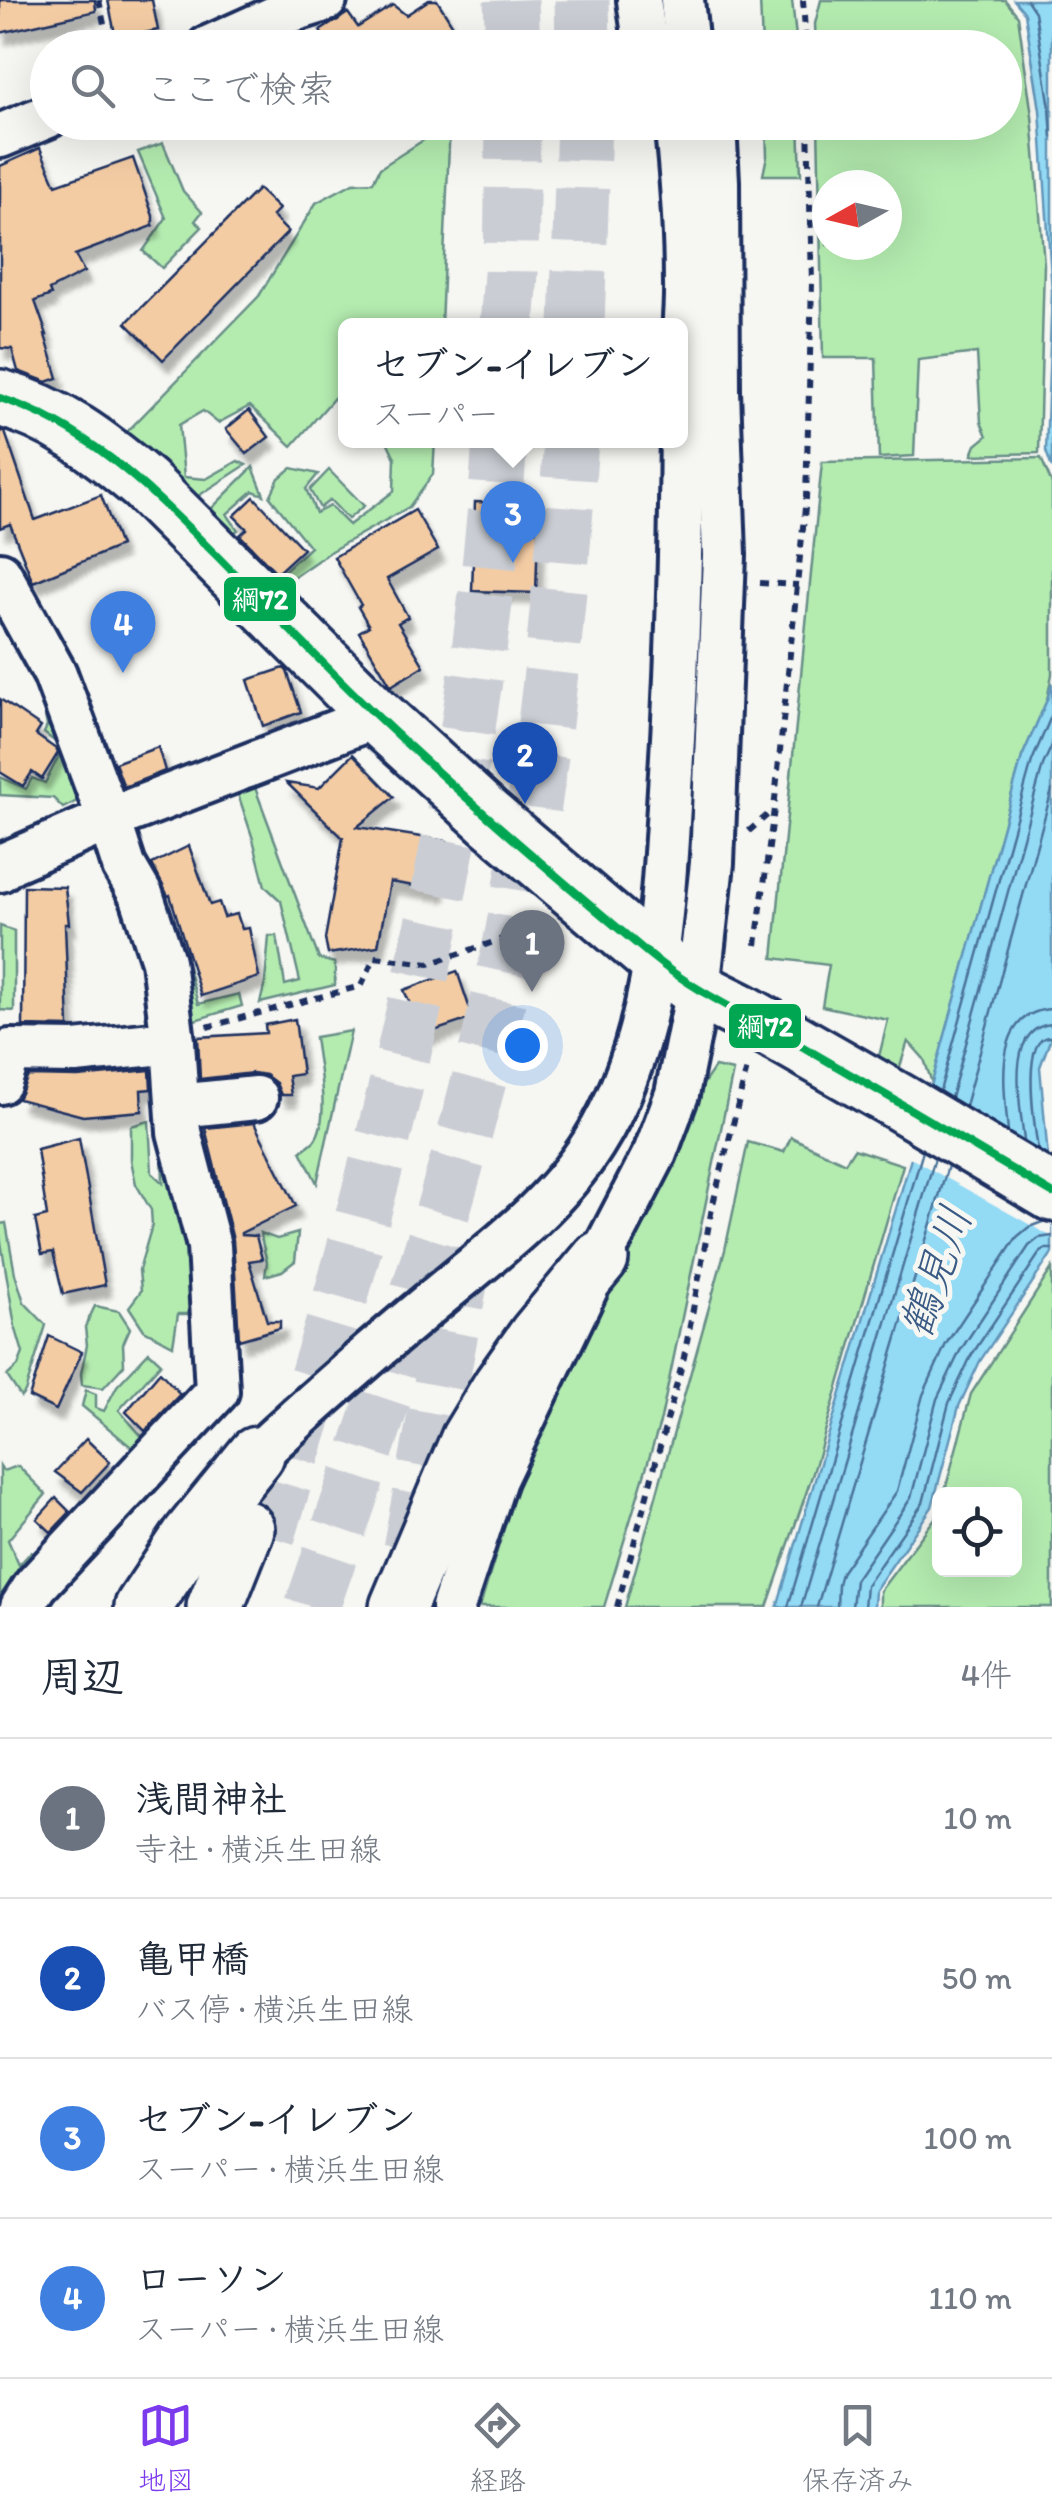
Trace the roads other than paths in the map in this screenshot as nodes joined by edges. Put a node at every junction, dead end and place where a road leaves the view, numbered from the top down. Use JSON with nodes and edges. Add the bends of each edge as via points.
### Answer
{"nodes":[{"id":1,"x":325,"y":0,"type":"edge"},
{"id":2,"x":639,"y":0,"type":"edge"},
{"id":3,"x":663,"y":0,"type":"edge"},
{"id":4,"x":682,"y":0,"type":"edge"},
{"id":5,"x":708,"y":0,"type":"edge"},
{"id":6,"x":248,"y":30,"type":"edge"},
{"id":7,"x":643,"y":30,"type":"edge"},
{"id":8,"x":666,"y":30,"type":"edge"},
{"id":9,"x":685,"y":30,"type":"edge"},
{"id":10,"x":710,"y":30,"type":"edge"},
{"id":11,"x":30,"y":124,"type":"edge"},
{"id":12,"x":0,"y":136,"type":"edge"},
{"id":13,"x":658,"y":140,"type":"edge"},
{"id":14,"x":678,"y":140,"type":"edge"},
{"id":15,"x":697,"y":140,"type":"edge"},
{"id":16,"x":715,"y":140,"type":"edge"},
{"id":17,"x":678,"y":318,"type":"edge"},
{"id":18,"x":684,"y":318,"type":"edge"},
{"id":19,"x":718,"y":392,"type":"junction"},
{"id":20,"x":0,"y":398,"type":"edge"},
{"id":21,"x":682,"y":448,"type":"edge"},
{"id":22,"x":0,"y":574,"type":"edge"},
{"id":23,"x":377,"y":716,"type":"junction"},
{"id":24,"x":109,"y":819,"type":"junction"},
{"id":25,"x":0,"y":870,"type":"edge"},
{"id":26,"x":654,"y":958,"type":"junction"},
{"id":27,"x":698,"y":990,"type":"junction"},
{"id":28,"x":173,"y":1039,"type":"junction"},
{"id":29,"x":0,"y":1082,"type":"edge"},
{"id":30,"x":256,"y":1098,"type":"dead end"},
{"id":31,"x":178,"y":1106,"type":"junction"},
{"id":32,"x":1052,"y":1193,"type":"edge"},
{"id":33,"x":600,"y":1259,"type":"junction"},
{"id":34,"x":256,"y":1455,"type":"junction"},
{"id":35,"x":22,"y":1607,"type":"edge"},
{"id":36,"x":116,"y":1607,"type":"edge"},
{"id":37,"x":143,"y":1607,"type":"edge"},
{"id":38,"x":215,"y":1607,"type":"edge"},
{"id":39,"x":246,"y":1607,"type":"edge"},
{"id":40,"x":398,"y":1607,"type":"edge"},
{"id":41,"x":453,"y":1607,"type":"edge"}],
"edges":[{"from":1,"to":6,"type":"street"},
{"from":2,"to":7,"type":"street"},
{"from":3,"to":8,"type":"street"},
{"from":4,"to":9,"type":"street"},
{"from":5,"to":10,"type":"street"},
{"from":11,"to":12,"type":"street"},
{"from":13,"to":17,"type":"street"},
{"from":14,"to":18,"type":"street"},
{"from":15,"to":19,"type":"street"},
{"from":16,"to":19,"type":"street"},
{"from":19,"to":27,"type":"street","via":[[723,594],[712,863]]},
{"from":20,"to":23,"type":"main road","via":[[53,417],[109,454]]},
{"from":21,"to":26,"type":"street","via":[[677,672]]},
{"from":22,"to":24,"type":"street","via":[[55,674]]},
{"from":23,"to":24,"type":"street"},
{"from":23,"to":26,"type":"main road"},
{"from":24,"to":25,"type":"street"},
{"from":24,"to":28,"type":"street","via":[[163,961]]},
{"from":26,"to":27,"type":"main road"},
{"from":26,"to":34,"type":"street","via":[[627,1076],[593,1145],[518,1229]]},
{"from":27,"to":32,"type":"main road","via":[[760,1047]]},
{"from":27,"to":33,"type":"street","via":[[677,1094]]},
{"from":28,"to":29,"type":"street","via":[[75,1052],[10,1051]]},
{"from":28,"to":31,"type":"street"},
{"from":30,"to":31,"type":"street"},
{"from":31,"to":35,"type":"street","via":[[209,1246],[217,1391]]},
{"from":33,"to":40,"type":"main road","via":[[537,1335],[468,1439]]},
{"from":33,"to":41,"type":"street","via":[[495,1480]]},
{"from":34,"to":36,"type":"street","via":[[176,1533]]},
{"from":34,"to":37,"type":"main road"},
{"from":38,"to":39,"type":"main road","via":[[257,1532]]}]}
